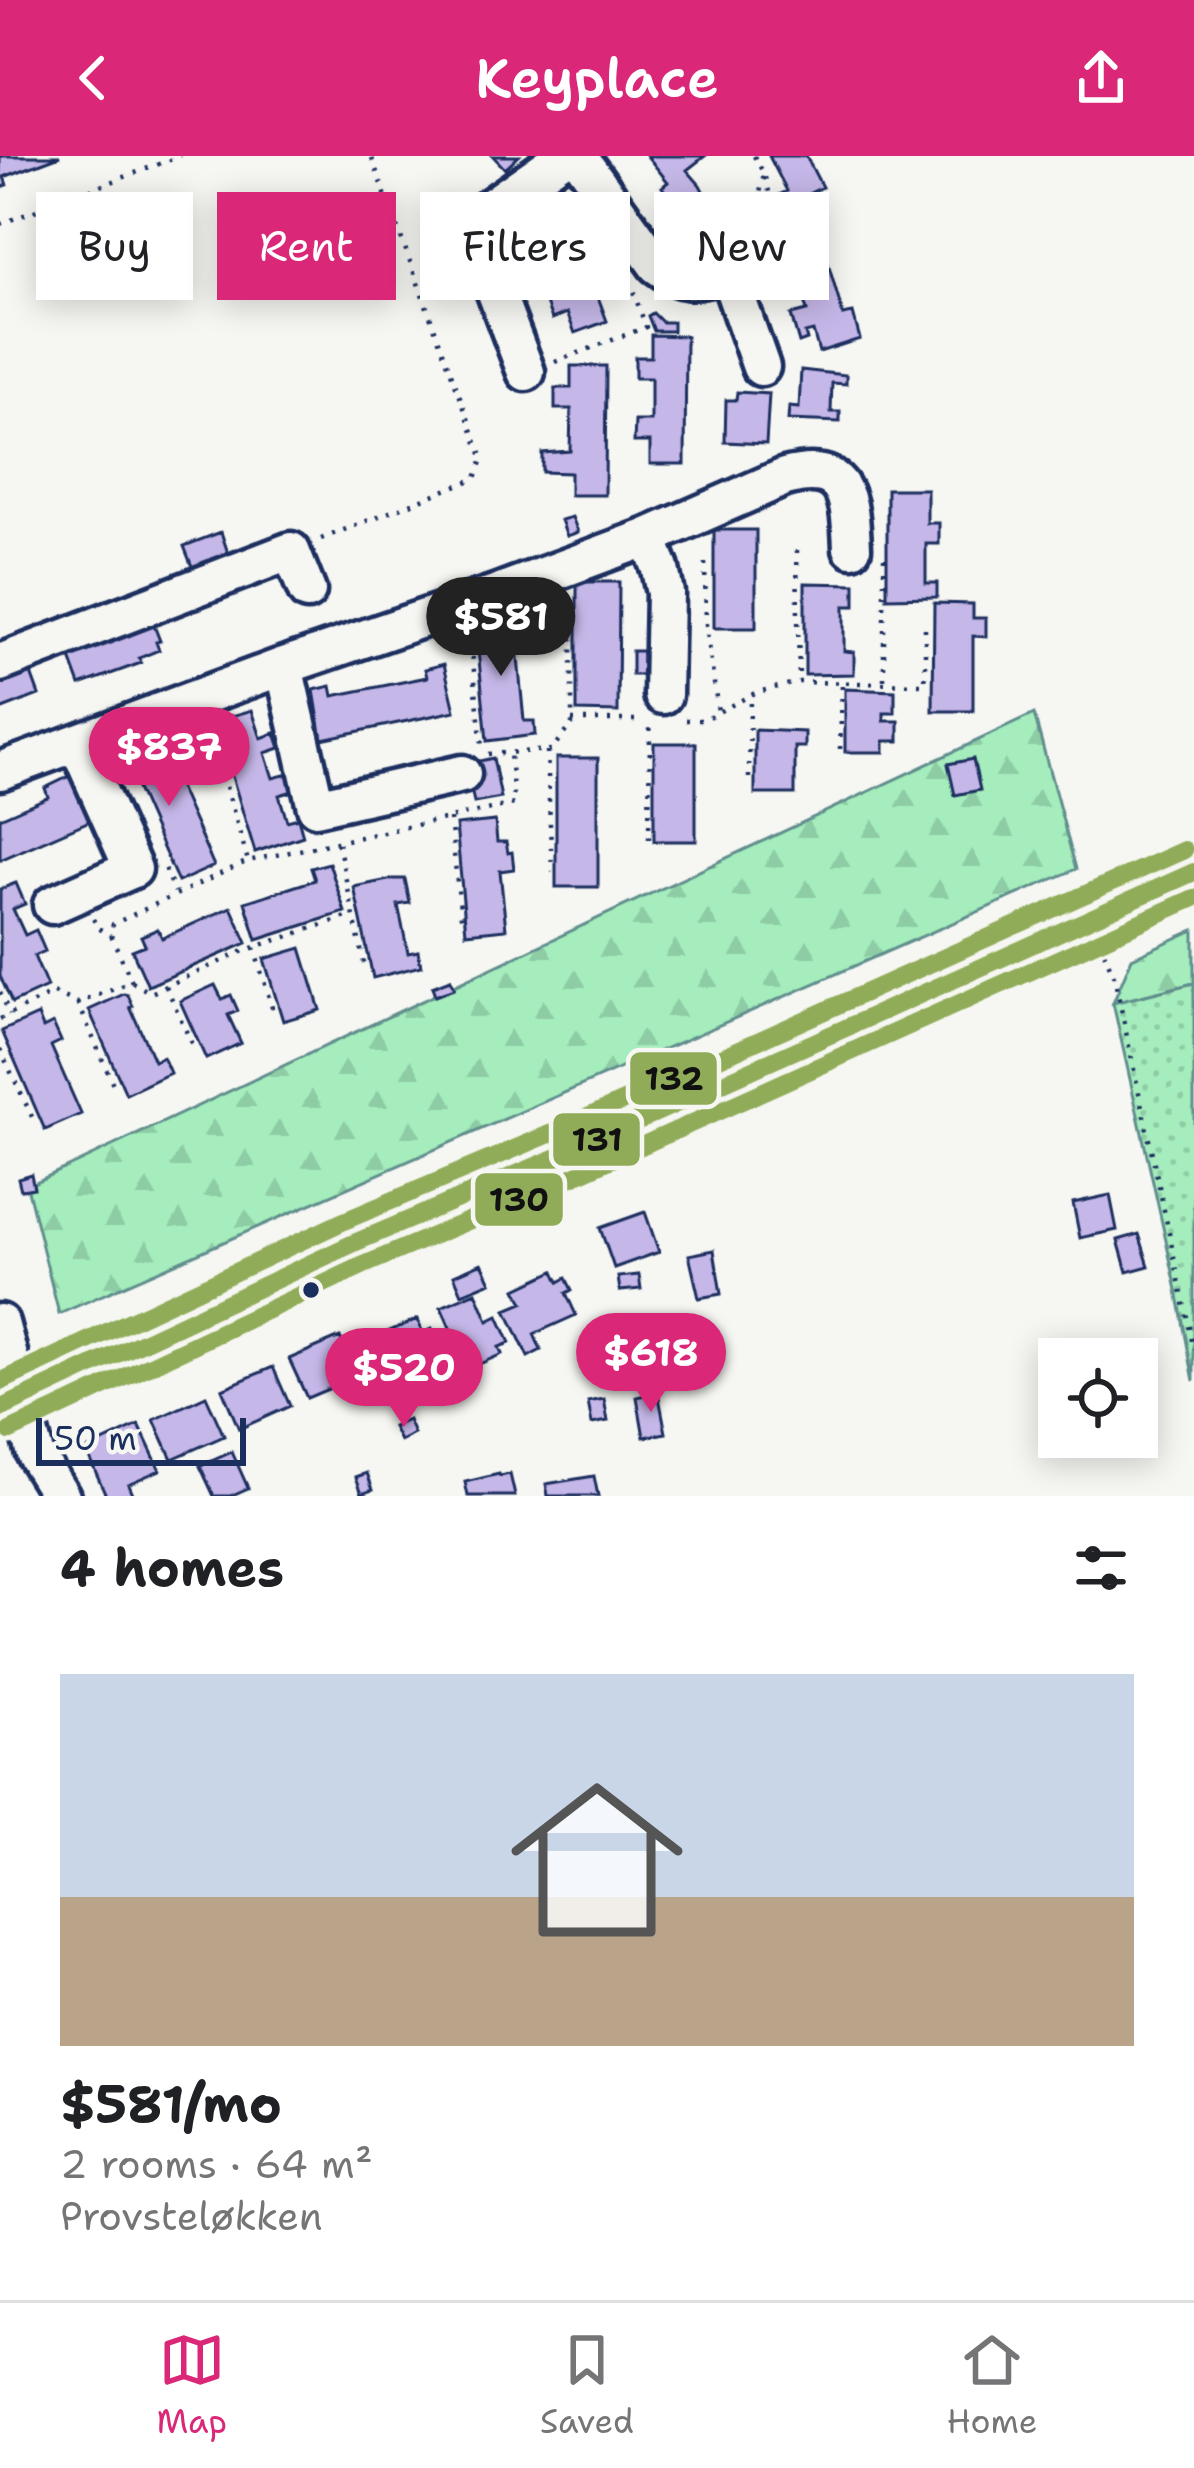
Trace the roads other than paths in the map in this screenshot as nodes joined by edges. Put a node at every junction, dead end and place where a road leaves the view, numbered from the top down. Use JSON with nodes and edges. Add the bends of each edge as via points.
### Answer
{"nodes":[{"id":1,"x":564,"y":156,"type":"edge"},
{"id":2,"x":578,"y":156,"type":"edge"},
{"id":3,"x":761,"y":367,"type":"dead end"},
{"id":4,"x":526,"y":372,"type":"road end"},
{"id":5,"x":648,"y":537,"type":"junction"},
{"id":6,"x":868,"y":550,"type":"road end"},
{"id":7,"x":308,"y":591,"type":"dead end"},
{"id":8,"x":0,"y":664,"type":"edge"},
{"id":9,"x":284,"y":666,"type":"junction"},
{"id":10,"x":662,"y":713,"type":"road end"},
{"id":11,"x":77,"y":743,"type":"junction"},
{"id":12,"x":0,"y":771,"type":"edge"},
{"id":13,"x":462,"y":773,"type":"dead end"},
{"id":14,"x":1194,"y":872,"type":"edge"},
{"id":15,"x":52,"y":905,"type":"dead end"},
{"id":16,"x":0,"y":1323,"type":"edge"},
{"id":17,"x":10,"y":1404,"type":"edge"},
{"id":18,"x":61,"y":1496,"type":"edge"}],
"edges":[{"from":1,"to":4,"type":"street","via":[[484,212],[478,229]]},
{"from":2,"to":3,"type":"street","via":[[672,278],[728,273]]},
{"from":5,"to":6,"type":"street","via":[[807,471],[841,486]]},
{"from":5,"to":9,"type":"street"},
{"from":5,"to":10,"type":"street","via":[[665,593]]},
{"from":7,"to":8,"type":"street","via":[[291,551]]},
{"from":9,"to":11,"type":"street"},
{"from":9,"to":13,"type":"street","via":[[316,807]]},
{"from":11,"to":12,"type":"street"},
{"from":11,"to":15,"type":"street","via":[[133,869]]},
{"from":14,"to":17,"type":"main road"},
{"from":16,"to":17,"type":"street"},
{"from":17,"to":18,"type":"street"}]}
